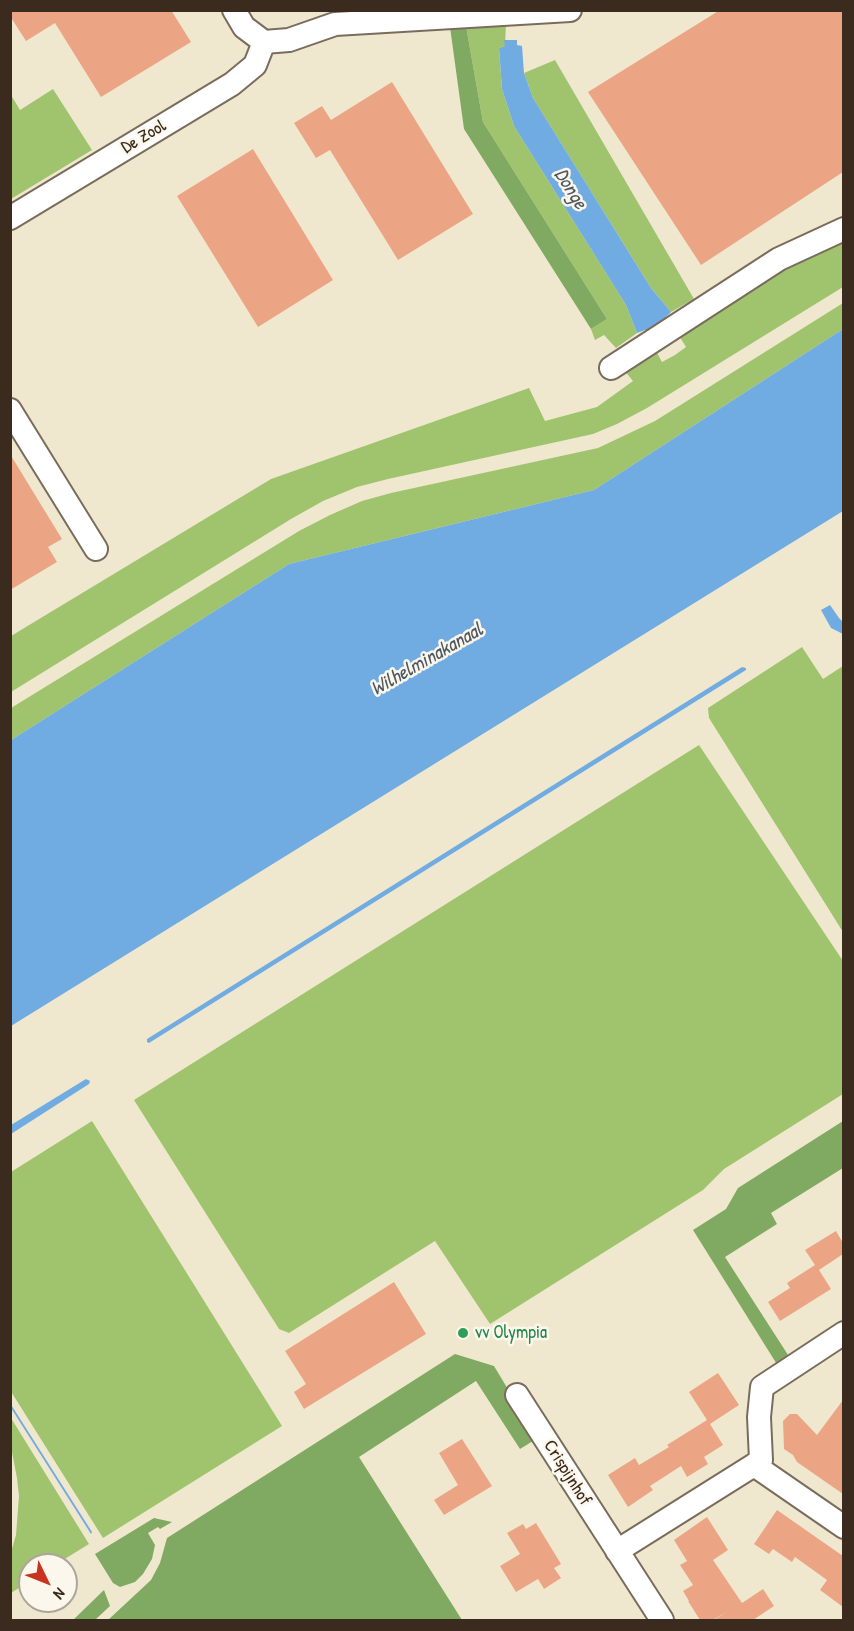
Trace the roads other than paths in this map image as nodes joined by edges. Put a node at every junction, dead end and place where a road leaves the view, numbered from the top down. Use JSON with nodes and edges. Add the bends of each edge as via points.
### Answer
{"nodes":[{"id":1,"x":234,"y":10,"type":"edge"},
{"id":2,"x":570,"y":10,"type":"edge"},
{"id":3,"x":264,"y":42,"type":"junction"},
{"id":4,"x":10,"y":218,"type":"edge"},
{"id":5,"x":843,"y":229,"type":"edge"},
{"id":6,"x":611,"y":368,"type":"dead end"},
{"id":7,"x":10,"y":410,"type":"edge"},
{"id":8,"x":96,"y":549,"type":"dead end"},
{"id":9,"x":843,"y":1333,"type":"edge"},
{"id":10,"x":517,"y":1395,"type":"dead end"},
{"id":11,"x":754,"y":1465,"type":"junction"},
{"id":12,"x":843,"y":1527,"type":"edge"},
{"id":13,"x":617,"y":1551,"type":"junction"},
{"id":14,"x":662,"y":1620,"type":"edge"}],
"edges":[{"from":1,"to":3,"type":"street","via":[[244,27]]},
{"from":2,"to":3,"type":"street","via":[[336,24],[289,40]]},
{"from":3,"to":4,"type":"street","name":"De Zool","via":[[255,65],[232,84]]},
{"from":5,"to":6,"type":"street","via":[[779,259]]},
{"from":7,"to":8,"type":"street"},
{"from":9,"to":11,"type":"street","via":[[762,1387],[761,1460]]},
{"from":10,"to":13,"type":"street","name":"Crispijnhof"},
{"from":11,"to":12,"type":"street"},
{"from":11,"to":13,"type":"street"},
{"from":13,"to":14,"type":"street","name":"Crispijnhof"}]}
